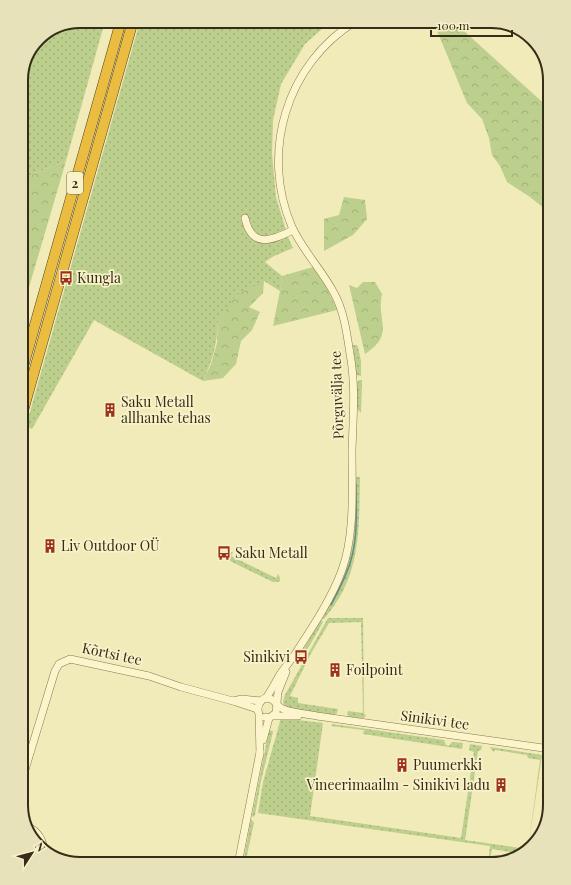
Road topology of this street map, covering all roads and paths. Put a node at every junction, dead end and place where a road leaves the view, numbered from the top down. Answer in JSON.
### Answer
{"nodes":[{"id":1,"x":119,"y":28,"type":"edge"},
{"id":2,"x":131,"y":28,"type":"edge"},
{"id":3,"x":346,"y":28,"type":"edge"},
{"id":4,"x":245,"y":218,"type":"dead end"},
{"id":5,"x":293,"y":230,"type":"junction"},
{"id":6,"x":28,"y":349,"type":"edge"},
{"id":7,"x":28,"y":393,"type":"edge"},
{"id":8,"x":295,"y":654,"type":"junction"},
{"id":9,"x":233,"y":700,"type":"junction"},
{"id":10,"x":263,"y":700,"type":"junction"},
{"id":11,"x":277,"y":705,"type":"junction"},
{"id":12,"x":258,"y":712,"type":"junction"},
{"id":13,"x":317,"y":716,"type":"junction"},
{"id":14,"x":272,"y":717,"type":"junction"},
{"id":15,"x":543,"y":748,"type":"edge"},
{"id":16,"x":260,"y":756,"type":"junction"},
{"id":17,"x":28,"y":760,"type":"edge"},
{"id":18,"x":239,"y":857,"type":"edge"}],
"edges":[{"from":1,"to":6,"type":"highway","number":"2"},
{"from":2,"to":7,"type":"highway","number":"2"},
{"from":3,"to":5,"type":"street","name":"Põrguvälja tee"},
{"from":4,"to":5,"type":"street"},
{"from":5,"to":8,"type":"street","name":"Põrguvälja tee"},
{"from":8,"to":10,"type":"street","name":"Põrguvälja tee"},
{"from":8,"to":11,"type":"street","name":"Põrguvälja tee"},
{"from":9,"to":10,"type":"street","name":"Kõrtsi tee"},
{"from":9,"to":12,"type":"street","name":"Kõrtsi tee"},
{"from":9,"to":17,"type":"street","name":"Kõrtsi tee"},
{"from":10,"to":11,"type":"street"},
{"from":10,"to":12,"type":"street"},
{"from":11,"to":13,"type":"street","name":"Sinikivi tee"},
{"from":11,"to":14,"type":"street"},
{"from":12,"to":14,"type":"street"},
{"from":12,"to":16,"type":"street"},
{"from":13,"to":14,"type":"street","name":"Sinikivi tee"},
{"from":13,"to":15,"type":"street","name":"Sinikivi tee"},
{"from":14,"to":16,"type":"street"},
{"from":16,"to":18,"type":"street"}]}
